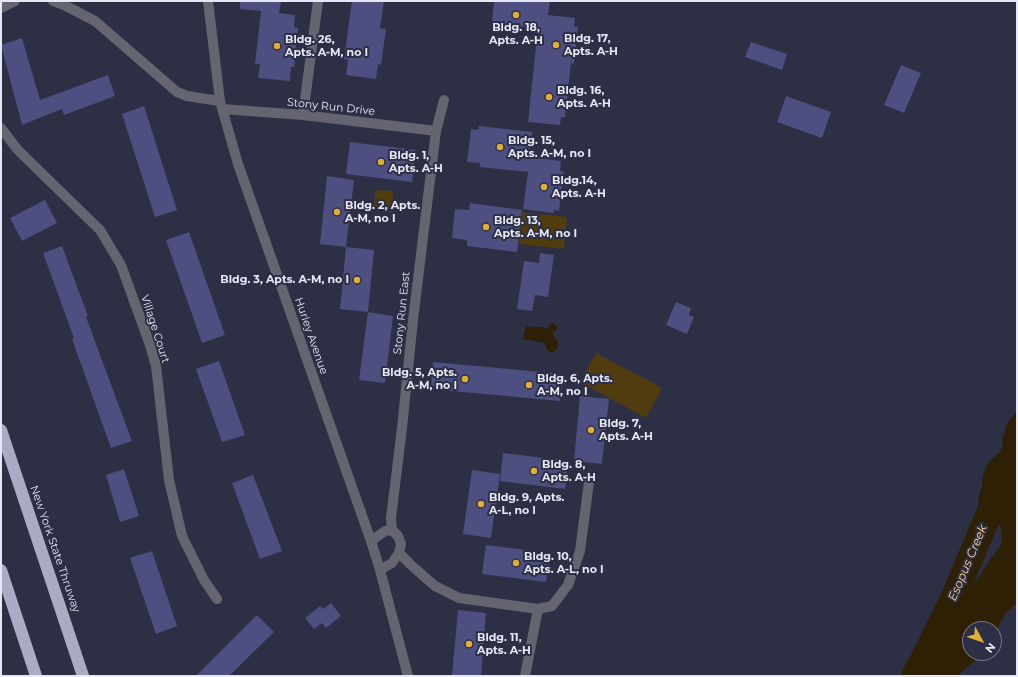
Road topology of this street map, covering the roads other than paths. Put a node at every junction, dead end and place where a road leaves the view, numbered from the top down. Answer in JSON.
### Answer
{"nodes":[{"id":1,"x":15,"y":1,"type":"edge"},
{"id":2,"x":53,"y":1,"type":"edge"},
{"id":3,"x":208,"y":1,"type":"edge"},
{"id":4,"x":318,"y":1,"type":"edge"},
{"id":5,"x":1,"y":8,"type":"edge"},
{"id":6,"x":444,"y":100,"type":"dead end"},
{"id":7,"x":221,"y":105,"type":"junction"},
{"id":8,"x":303,"y":115,"type":"junction"},
{"id":9,"x":1,"y":128,"type":"edge"},
{"id":10,"x":436,"y":131,"type":"junction"},
{"id":11,"x":1,"y":430,"type":"edge"},
{"id":12,"x":590,"y":482,"type":"dead end"},
{"id":13,"x":392,"y":530,"type":"junction"},
{"id":14,"x":371,"y":541,"type":"junction"},
{"id":15,"x":399,"y":553,"type":"junction"},
{"id":16,"x":1,"y":570,"type":"edge"},
{"id":17,"x":380,"y":570,"type":"junction"},
{"id":18,"x":217,"y":599,"type":"dead end"},
{"id":19,"x":538,"y":609,"type":"junction"},
{"id":20,"x":36,"y":676,"type":"edge"},
{"id":21,"x":83,"y":676,"type":"edge"},
{"id":22,"x":408,"y":676,"type":"edge"},
{"id":23,"x":525,"y":676,"type":"edge"}],
"edges":[{"from":1,"to":5,"type":"street"},
{"from":2,"to":7,"type":"street"},
{"from":3,"to":7,"type":"street","name":"Hurley Avenue"},
{"from":4,"to":8,"type":"street"},
{"from":6,"to":10,"type":"street","name":"Stony Run East"},
{"from":7,"to":8,"type":"street","name":"Stony Run Drive"},
{"from":7,"to":14,"type":"street","name":"Hurley Avenue"},
{"from":8,"to":10,"type":"street","name":"Stony Run Drive"},
{"from":9,"to":18,"type":"street","name":"Village Court"},
{"from":10,"to":13,"type":"street","name":"Stony Run East"},
{"from":11,"to":21,"type":"highway","name":"New York State Thruway"},
{"from":12,"to":19,"type":"street"},
{"from":13,"to":14,"type":"street"},
{"from":13,"to":15,"type":"street","name":"Stony Run East"},
{"from":14,"to":17,"type":"street","name":"Hurley Avenue"},
{"from":15,"to":17,"type":"street"},
{"from":15,"to":19,"type":"street"},
{"from":16,"to":20,"type":"highway"},
{"from":17,"to":22,"type":"street","name":"Hurley Avenue"},
{"from":19,"to":23,"type":"street"}]}
